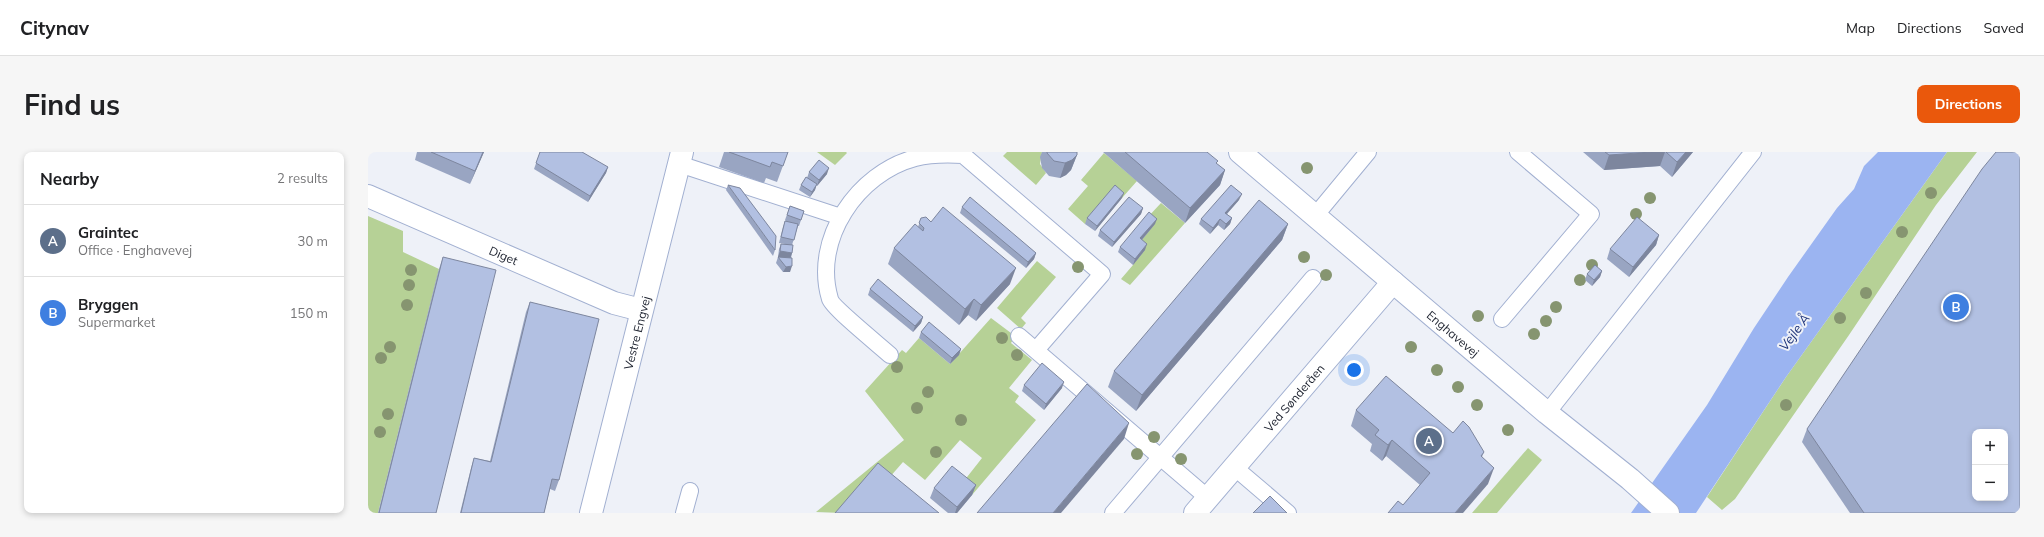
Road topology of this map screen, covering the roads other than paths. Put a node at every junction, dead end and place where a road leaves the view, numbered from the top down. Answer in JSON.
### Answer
{"nodes":[{"id":1,"x":1368,"y":152,"type":"edge"},
{"id":2,"x":1518,"y":152,"type":"edge"},
{"id":3,"x":1753,"y":152,"type":"edge"},
{"id":4,"x":1248,"y":154,"type":"edge"},
{"id":5,"x":973,"y":156,"type":"edge"},
{"id":6,"x":680,"y":158,"type":"edge"},
{"id":7,"x":368,"y":196,"type":"edge"},
{"id":8,"x":1315,"y":216,"type":"junction"},
{"id":9,"x":841,"y":217,"type":"junction"},
{"id":10,"x":1313,"y":278,"type":"dead end"},
{"id":11,"x":1393,"y":282,"type":"junction"},
{"id":12,"x":641,"y":310,"type":"junction"},
{"id":13,"x":1502,"y":319,"type":"dead end"},
{"id":14,"x":1019,"y":336,"type":"dead end"},
{"id":15,"x":1036,"y":350,"type":"junction"},
{"id":16,"x":890,"y":354,"type":"dead end"},
{"id":17,"x":1546,"y":413,"type":"junction"},
{"id":18,"x":1160,"y":457,"type":"junction"},
{"id":19,"x":1234,"y":467,"type":"junction"},
{"id":20,"x":690,"y":491,"type":"dead end"},
{"id":21,"x":1201,"y":505,"type":"edge"},
{"id":22,"x":591,"y":513,"type":"edge"},
{"id":23,"x":684,"y":513,"type":"edge"},
{"id":24,"x":1113,"y":513,"type":"edge"},
{"id":25,"x":1288,"y":513,"type":"edge"},
{"id":26,"x":1668,"y":513,"type":"edge"}],
"edges":[{"from":1,"to":8,"type":"lane"},
{"from":2,"to":13,"type":"lane"},
{"from":3,"to":17,"type":"lane"},
{"from":4,"to":8,"type":"street","name":"Enghavevej"},
{"from":5,"to":9,"type":"lane"},
{"from":5,"to":15,"type":"lane"},
{"from":6,"to":9,"type":"lane"},
{"from":6,"to":12,"type":"street","name":"Vestre Engvej"},
{"from":7,"to":12,"type":"street","name":"Diget"},
{"from":8,"to":11,"type":"street","name":"Enghavevej"},
{"from":9,"to":16,"type":"lane"},
{"from":10,"to":18,"type":"lane"},
{"from":11,"to":17,"type":"street","name":"Enghavevej"},
{"from":11,"to":19,"type":"street","name":"Ved Sønderåen"},
{"from":12,"to":22,"type":"street","name":"Vestre Engvej"},
{"from":14,"to":15,"type":"lane"},
{"from":15,"to":18,"type":"lane"},
{"from":17,"to":26,"type":"street","name":"Enghavevej"},
{"from":18,"to":21,"type":"lane"},
{"from":18,"to":24,"type":"lane"},
{"from":19,"to":21,"type":"street","name":"Ved Sønderåen"},
{"from":19,"to":25,"type":"lane"},
{"from":20,"to":23,"type":"lane"}]}
